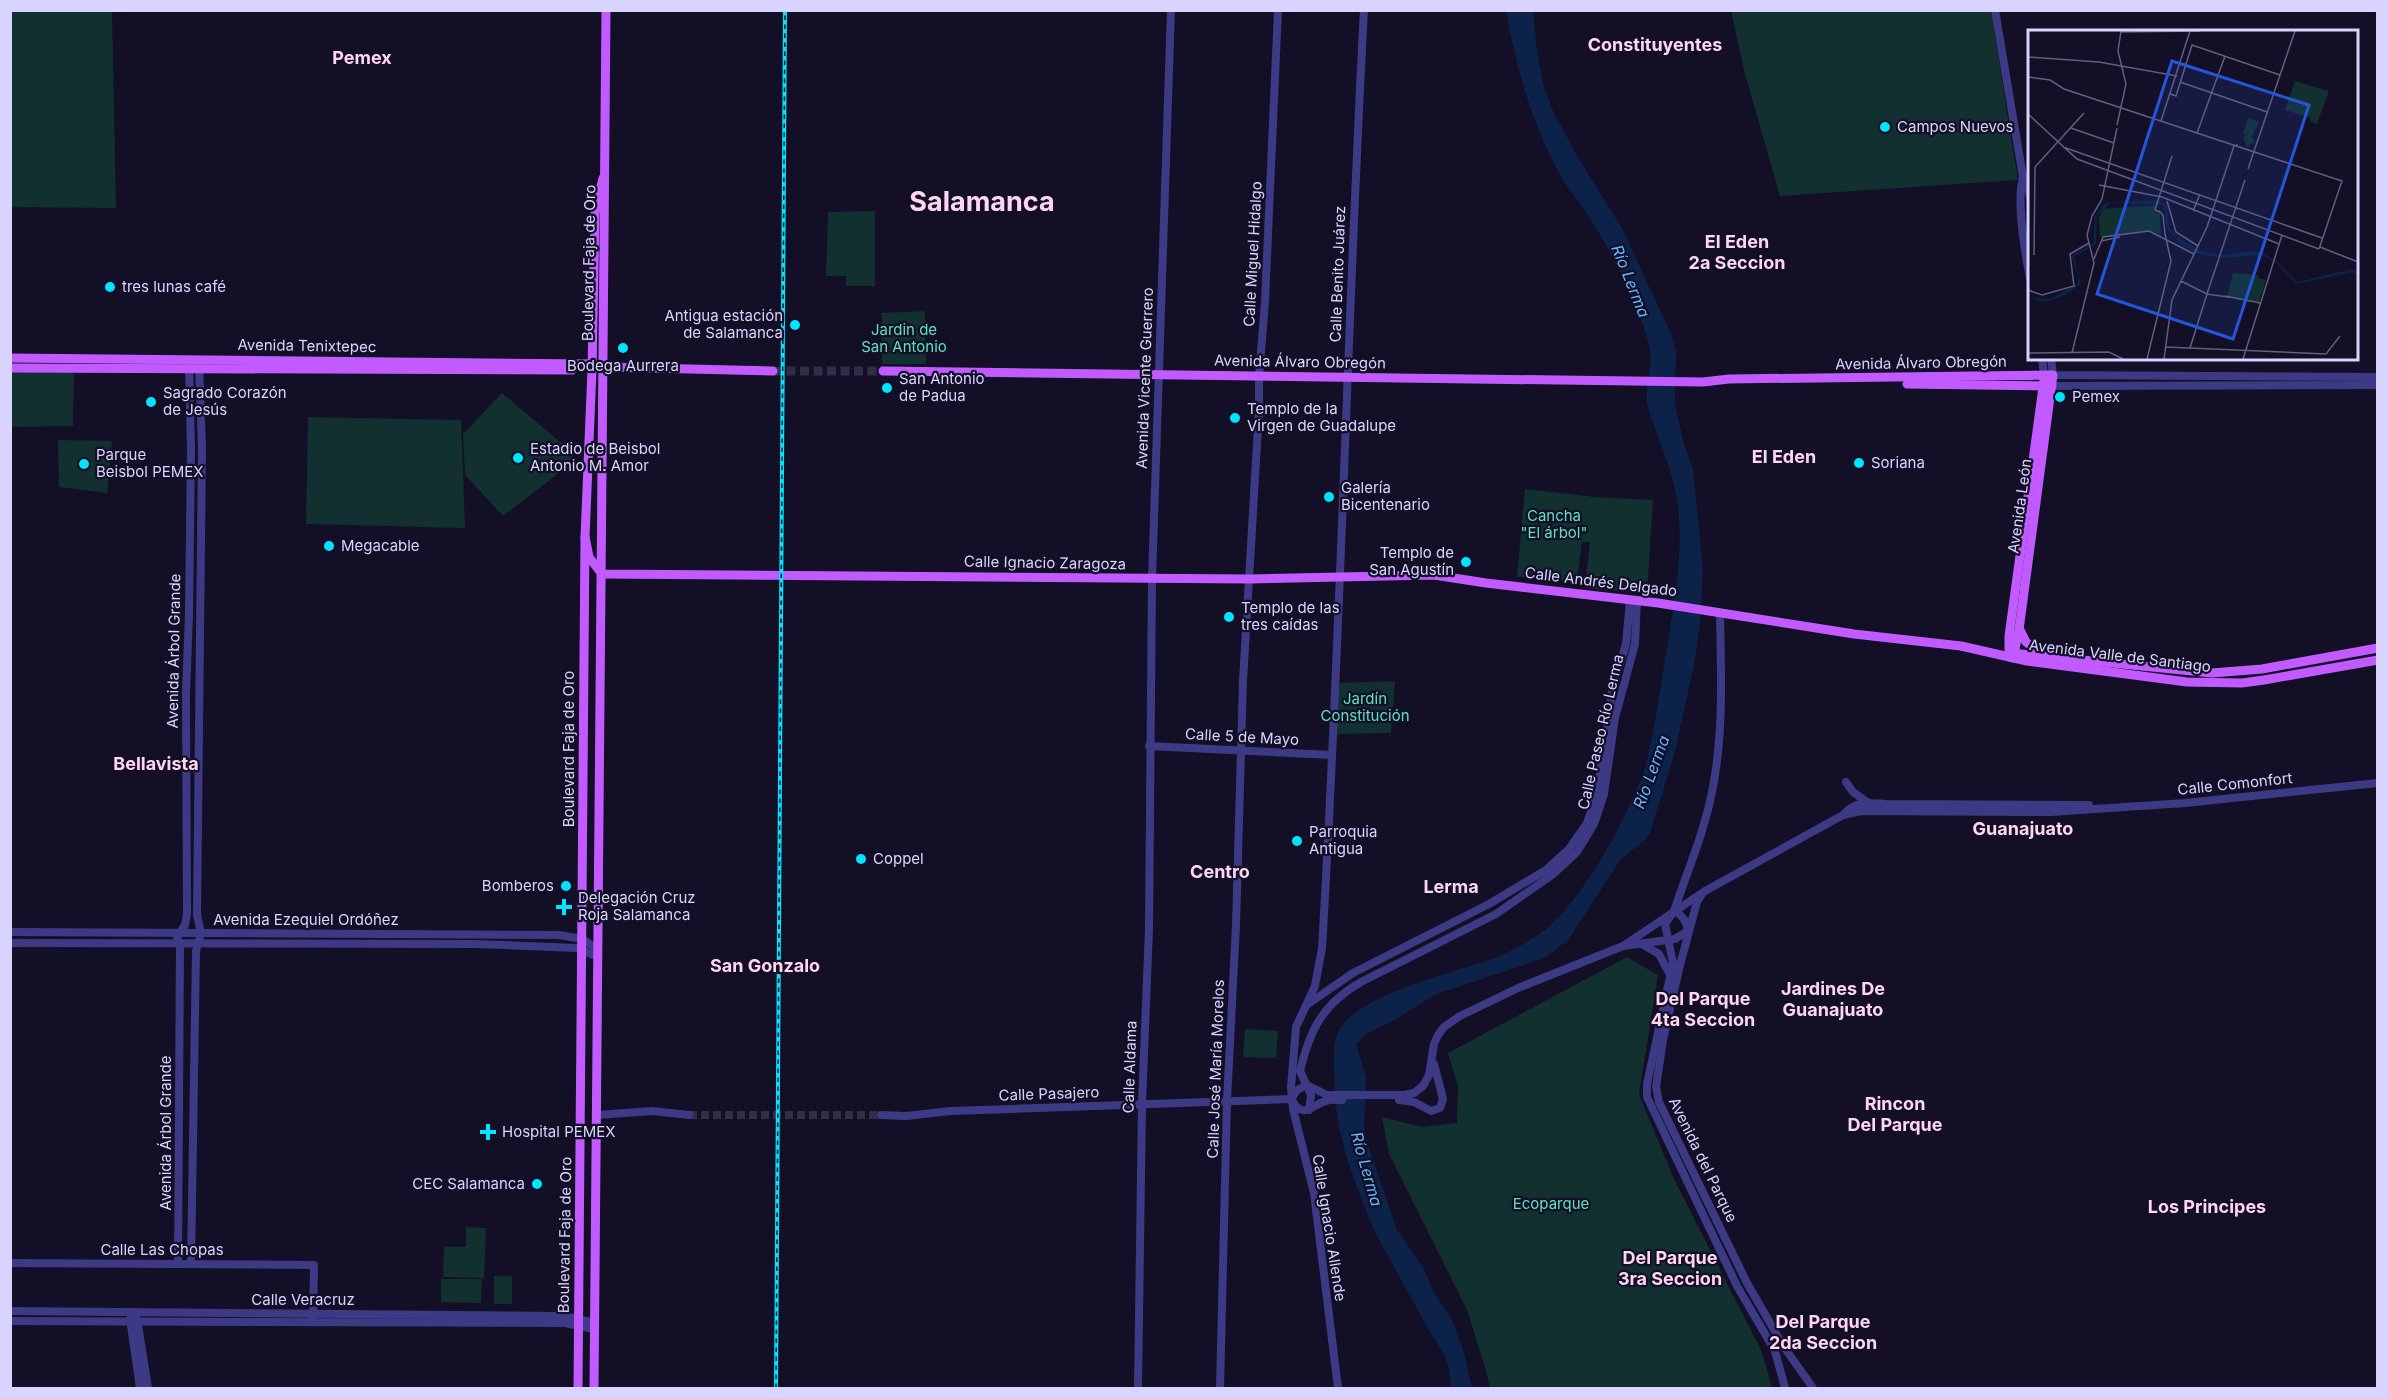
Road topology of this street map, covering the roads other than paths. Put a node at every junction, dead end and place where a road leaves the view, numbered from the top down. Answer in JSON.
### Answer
{"nodes":[{"id":1,"x":606,"y":10,"type":"edge"},
{"id":2,"x":1171,"y":10,"type":"edge"},
{"id":3,"x":1278,"y":10,"type":"edge"},
{"id":4,"x":1364,"y":10,"type":"edge"},
{"id":5,"x":1995,"y":10,"type":"edge"},
{"id":6,"x":605,"y":174,"type":"junction"},
{"id":7,"x":2023,"y":181,"type":"junction"},
{"id":8,"x":2028,"y":192,"type":"edge"},
{"id":9,"x":2028,"y":251,"type":"edge"},
{"id":10,"x":10,"y":358,"type":"edge"},
{"id":11,"x":194,"y":359,"type":"junction"},
{"id":12,"x":2043,"y":360,"type":"edge"},
{"id":13,"x":2051,"y":360,"type":"edge"},
{"id":14,"x":293,"y":365,"type":"junction"},
{"id":15,"x":592,"y":367,"type":"junction"},
{"id":16,"x":10,"y":368,"type":"edge"},
{"id":17,"x":604,"y":369,"type":"junction"},
{"id":18,"x":189,"y":370,"type":"junction"},
{"id":19,"x":199,"y":370,"type":"junction"},
{"id":20,"x":773,"y":371,"type":"tunnel mouth"},
{"id":21,"x":878,"y":371,"type":"tunnel mouth"},
{"id":22,"x":1160,"y":376,"type":"junction"},
{"id":23,"x":1259,"y":377,"type":"junction"},
{"id":24,"x":2378,"y":377,"type":"edge"},
{"id":25,"x":1348,"y":378,"type":"junction"},
{"id":26,"x":2048,"y":380,"type":"junction"},
{"id":27,"x":2378,"y":385,"type":"edge"},
{"id":28,"x":585,"y":537,"type":"junction"},
{"id":29,"x":602,"y":573,"type":"junction"},
{"id":30,"x":1152,"y":579,"type":"junction"},
{"id":31,"x":1250,"y":579,"type":"junction"},
{"id":32,"x":1338,"y":579,"type":"junction"},
{"id":33,"x":1486,"y":583,"type":"joint"},
{"id":34,"x":1633,"y":600,"type":"junction"},
{"id":35,"x":1716,"y":612,"type":"junction"},
{"id":36,"x":2019,"y":630,"type":"junction"},
{"id":37,"x":2378,"y":648,"type":"edge"},
{"id":38,"x":2010,"y":655,"type":"junction"},
{"id":39,"x":2051,"y":656,"type":"junction"},
{"id":40,"x":2378,"y":660,"type":"edge"},
{"id":41,"x":1149,"y":746,"type":"junction"},
{"id":42,"x":1240,"y":751,"type":"junction"},
{"id":43,"x":1332,"y":755,"type":"junction"},
{"id":44,"x":1846,"y":783,"type":"dead end"},
{"id":45,"x":2378,"y":783,"type":"edge"},
{"id":46,"x":1867,"y":802,"type":"junction"},
{"id":47,"x":2096,"y":807,"type":"junction"},
{"id":48,"x":1848,"y":812,"type":"junction"},
{"id":49,"x":1705,"y":891,"type":"junction"},
{"id":50,"x":599,"y":894,"type":"junction"},
{"id":51,"x":583,"y":895,"type":"junction"},
{"id":52,"x":1674,"y":911,"type":"junction"},
{"id":53,"x":1688,"y":931,"type":"junction"},
{"id":54,"x":10,"y":932,"type":"edge"},
{"id":55,"x":179,"y":933,"type":"junction"},
{"id":56,"x":201,"y":933,"type":"junction"},
{"id":57,"x":583,"y":939,"type":"junction"},
{"id":58,"x":1668,"y":940,"type":"junction"},
{"id":59,"x":10,"y":943,"type":"edge"},
{"id":60,"x":1637,"y":943,"type":"junction"},
{"id":61,"x":180,"y":944,"type":"junction"},
{"id":62,"x":198,"y":944,"type":"junction"},
{"id":63,"x":1623,"y":946,"type":"junction"},
{"id":64,"x":583,"y":951,"type":"junction"},
{"id":65,"x":598,"y":953,"type":"junction"},
{"id":66,"x":1670,"y":976,"type":"junction"},
{"id":67,"x":1303,"y":1009,"type":"junction"},
{"id":68,"x":582,"y":1031,"type":"junction"},
{"id":69,"x":597,"y":1039,"type":"junction"},
{"id":70,"x":1432,"y":1056,"type":"junction"},
{"id":71,"x":1293,"y":1058,"type":"junction"},
{"id":72,"x":1300,"y":1076,"type":"junction"},
{"id":73,"x":1437,"y":1080,"type":"junction"},
{"id":74,"x":1425,"y":1083,"type":"junction"},
{"id":75,"x":1307,"y":1085,"type":"junction"},
{"id":76,"x":1327,"y":1098,"type":"junction"},
{"id":77,"x":1408,"y":1098,"type":"junction"},
{"id":78,"x":1291,"y":1099,"type":"junction"},
{"id":79,"x":1227,"y":1101,"type":"junction"},
{"id":80,"x":582,"y":1102,"type":"junction"},
{"id":81,"x":1142,"y":1104,"type":"junction"},
{"id":82,"x":1424,"y":1107,"type":"junction"},
{"id":83,"x":180,"y":1109,"type":"junction"},
{"id":84,"x":194,"y":1109,"type":"junction"},
{"id":85,"x":1309,"y":1110,"type":"junction"},
{"id":86,"x":597,"y":1115,"type":"junction"},
{"id":87,"x":689,"y":1115,"type":"tunnel mouth"},
{"id":88,"x":881,"y":1115,"type":"tunnel mouth"},
{"id":89,"x":180,"y":1135,"type":"junction"},
{"id":90,"x":193,"y":1136,"type":"junction"},
{"id":91,"x":596,"y":1144,"type":"junction"},
{"id":92,"x":580,"y":1161,"type":"junction"},
{"id":93,"x":10,"y":1263,"type":"edge"},
{"id":94,"x":178,"y":1264,"type":"junction"},
{"id":95,"x":191,"y":1264,"type":"junction"},
{"id":96,"x":10,"y":1311,"type":"edge"},
{"id":97,"x":132,"y":1312,"type":"junction"},
{"id":98,"x":191,"y":1313,"type":"junction"},
{"id":99,"x":314,"y":1314,"type":"junction"},
{"id":100,"x":10,"y":1321,"type":"edge"},
{"id":101,"x":579,"y":1321,"type":"junction"},
{"id":102,"x":134,"y":1322,"type":"junction"},
{"id":103,"x":191,"y":1323,"type":"junction"},
{"id":104,"x":314,"y":1323,"type":"junction"},
{"id":105,"x":594,"y":1326,"type":"junction"},
{"id":106,"x":140,"y":1389,"type":"edge"},
{"id":107,"x":148,"y":1389,"type":"edge"},
{"id":108,"x":578,"y":1389,"type":"edge"},
{"id":109,"x":594,"y":1389,"type":"edge"},
{"id":110,"x":1138,"y":1389,"type":"edge"},
{"id":111,"x":1220,"y":1389,"type":"edge"},
{"id":112,"x":1338,"y":1389,"type":"edge"},
{"id":113,"x":1785,"y":1389,"type":"edge"},
{"id":114,"x":1813,"y":1389,"type":"edge"}],
"edges":[{"from":1,"to":6,"type":"main road"},
{"from":2,"to":22,"type":"street","name":"Avenida Vicente Guerrero"},
{"from":3,"to":23,"type":"street","name":"Calle Miguel Hidalgo"},
{"from":4,"to":25,"type":"street","name":"Calle Benito Juárez"},
{"from":5,"to":7,"type":"street"},
{"from":6,"to":15,"type":"main road","name":"Boulevard Faja de Oro"},
{"from":6,"to":17,"type":"main road","name":"Boulevard Faja de Oro"},
{"from":7,"to":8,"type":"street"},
{"from":7,"to":9,"type":"street"},
{"from":10,"to":11,"type":"main road","name":"Avenida Tenixtepec"},
{"from":11,"to":14,"type":"main road","name":"Avenida Tenixtepec"},
{"from":11,"to":18,"type":"street","name":"Avenida Árbol Grande"},
{"from":11,"to":19,"type":"street","name":"Avenida Árbol Grande"},
{"from":12,"to":26,"type":"street","name":"Avenida León"},
{"from":13,"to":26,"type":"street","name":"Avenida León"},
{"from":14,"to":15,"type":"main road","name":"Avenida Tenixtepec"},
{"from":14,"to":19,"type":"main road","name":"Avenida Tenixtepec"},
{"from":15,"to":17,"type":"main road","name":"Avenida Tenixtepec"},
{"from":15,"to":28,"type":"main road","name":"Boulevard Faja de Oro"},
{"from":16,"to":18,"type":"main road","name":"Avenida Tenixtepec"},
{"from":17,"to":20,"type":"main road"},
{"from":17,"to":29,"type":"main road","name":"Boulevard Faja de Oro"},
{"from":18,"to":19,"type":"main road","name":"Avenida Tenixtepec"},
{"from":18,"to":55,"type":"street","name":"Avenida Árbol Grande"},
{"from":19,"to":56,"type":"street","name":"Avenida Árbol Grande"},
{"from":21,"to":22,"type":"main road","name":"Avenida Álvaro Obregón"},
{"from":22,"to":23,"type":"main road","name":"Avenida Álvaro Obregón"},
{"from":22,"to":30,"type":"street","name":"Avenida Vicente Guerrero"},
{"from":23,"to":25,"type":"main road","name":"Avenida Álvaro Obregón"},
{"from":23,"to":31,"type":"street","name":"Calle Miguel Hidalgo"},
{"from":24,"to":26,"type":"street","name":"Avenida Álvaro Obregón"},
{"from":25,"to":26,"type":"main road","name":"Avenida Álvaro Obregón"},
{"from":25,"to":32,"type":"street","name":"Calle Benito Juárez"},
{"from":26,"to":27,"type":"street","name":"Avenida Álvaro Obregón"},
{"from":26,"to":36,"type":"main road","name":"Avenida León"},
{"from":26,"to":38,"type":"main road","name":"Avenida León"},
{"from":28,"to":29,"type":"main road"},
{"from":28,"to":51,"type":"main road","name":"Boulevard Faja de Oro"},
{"from":29,"to":30,"type":"main road","name":"Calle Ignacio Zaragoza"},
{"from":29,"to":50,"type":"main road","name":"Boulevard Faja de Oro"},
{"from":30,"to":31,"type":"main road","name":"Calle Ignacio Zaragoza"},
{"from":30,"to":41,"type":"street","name":"Avenida Vicente Guerrero"},
{"from":31,"to":32,"type":"main road","name":"Calle Ignacio Zaragoza"},
{"from":31,"to":42,"type":"street","name":"Calle Miguel Hidalgo"},
{"from":32,"to":33,"type":"main road","name":"Calle Ignacio Zaragoza"},
{"from":32,"to":43,"type":"street","name":"Calle Benito Juárez"},
{"from":33,"to":34,"type":"main road","name":"Calle Andrés Delgado"},
{"from":34,"to":35,"type":"main road","name":"Calle Andrés Delgado"},
{"from":34,"to":67,"type":"street","name":"Calle Paseo Río Lerma"},
{"from":34,"to":72,"type":"street","name":"Calle Paseo Río Lerma"},
{"from":35,"to":38,"type":"main road","name":"Avenida Valle de Santiago"},
{"from":35,"to":52,"type":"street","name":"Avenida del Parque"},
{"from":36,"to":38,"type":"main road","name":"Avenida León"},
{"from":36,"to":39,"type":"main road"},
{"from":37,"to":39,"type":"main road","name":"Avenida Valle de Santiago"},
{"from":38,"to":39,"type":"main road","name":"Avenida Valle de Santiago"},
{"from":38,"to":40,"type":"main road","name":"Avenida Valle de Santiago"},
{"from":41,"to":42,"type":"street","name":"Calle 5 de Mayo"},
{"from":41,"to":81,"type":"street","name":"Calle Aldama"},
{"from":42,"to":43,"type":"street","name":"Calle 5 de Mayo"},
{"from":42,"to":79,"type":"street","name":"Calle José María Morelos"},
{"from":43,"to":67,"type":"street","name":"Calle Ignacio Allende"},
{"from":44,"to":46,"type":"street"},
{"from":45,"to":47,"type":"street","name":"Calle Comonfort"},
{"from":46,"to":47,"type":"street","name":"Calle Comonfort"},
{"from":46,"to":48,"type":"street","name":"Calle Comonfort"},
{"from":47,"to":48,"type":"street","name":"Calle Comonfort"},
{"from":48,"to":49,"type":"street"},
{"from":49,"to":52,"type":"street"},
{"from":49,"to":53,"type":"street","name":"Avenida del Parque"},
{"from":50,"to":51,"type":"main road"},
{"from":50,"to":65,"type":"main road","name":"Boulevard Faja de Oro"},
{"from":51,"to":57,"type":"main road","name":"Boulevard Faja de Oro"},
{"from":52,"to":53,"type":"street"},
{"from":52,"to":58,"type":"street","name":"Avenida del Parque"},
{"from":52,"to":63,"type":"street"},
{"from":53,"to":58,"type":"street"},
{"from":53,"to":114,"type":"street","name":"Avenida del Parque"},
{"from":54,"to":55,"type":"street","name":"Avenida Ezequiel Ordóñez"},
{"from":55,"to":56,"type":"street","name":"Avenida Ezequiel Ordóñez"},
{"from":55,"to":61,"type":"street","name":"Avenida Árbol Grande"},
{"from":56,"to":57,"type":"street","name":"Avenida Ezequiel Ordóñez"},
{"from":56,"to":62,"type":"street","name":"Avenida Árbol Grande"},
{"from":57,"to":64,"type":"main road","name":"Boulevard Faja de Oro"},
{"from":57,"to":65,"type":"street","name":"Avenida Ezequiel Ordóñez"},
{"from":58,"to":60,"type":"street"},
{"from":58,"to":66,"type":"street","name":"Avenida del Parque"},
{"from":59,"to":61,"type":"street","name":"Avenida Ezequiel Ordóñez"},
{"from":60,"to":63,"type":"street"},
{"from":60,"to":66,"type":"street"},
{"from":61,"to":62,"type":"street","name":"Avenida Ezequiel Ordóñez"},
{"from":61,"to":83,"type":"street","name":"Avenida Árbol Grande"},
{"from":62,"to":64,"type":"street","name":"Avenida Ezequiel Ordóñez"},
{"from":62,"to":84,"type":"street","name":"Avenida Árbol Grande"},
{"from":63,"to":70,"type":"street"},
{"from":64,"to":65,"type":"street","name":"Avenida Ezequiel Ordóñez"},
{"from":64,"to":68,"type":"main road","name":"Boulevard Faja de Oro"},
{"from":65,"to":69,"type":"main road","name":"Boulevard Faja de Oro"},
{"from":66,"to":113,"type":"street","name":"Avenida del Parque"},
{"from":67,"to":71,"type":"street","name":"Calle Ignacio Allende"},
{"from":68,"to":69,"type":"main road"},
{"from":68,"to":80,"type":"main road","name":"Boulevard Faja de Oro"},
{"from":69,"to":86,"type":"main road","name":"Boulevard Faja de Oro"},
{"from":70,"to":73,"type":"street"},
{"from":70,"to":74,"type":"street"},
{"from":71,"to":72,"type":"street"},
{"from":71,"to":78,"type":"street","name":"Calle Ignacio Allende"},
{"from":72,"to":75,"type":"street"},
{"from":73,"to":74,"type":"street"},
{"from":73,"to":82,"type":"street"},
{"from":74,"to":77,"type":"street"},
{"from":74,"to":82,"type":"street"},
{"from":75,"to":76,"type":"street"},
{"from":75,"to":78,"type":"street"},
{"from":75,"to":85,"type":"street"},
{"from":76,"to":77,"type":"street"},
{"from":76,"to":85,"type":"street"},
{"from":77,"to":82,"type":"street"},
{"from":78,"to":79,"type":"street","name":"Calle Pasajero"},
{"from":78,"to":85,"type":"street"},
{"from":78,"to":112,"type":"street","name":"Calle Ignacio Allende"},
{"from":79,"to":81,"type":"street","name":"Calle Pasajero"},
{"from":79,"to":111,"type":"street","name":"Calle José María Morelos"},
{"from":80,"to":86,"type":"main road"},
{"from":80,"to":92,"type":"main road","name":"Boulevard Faja de Oro"},
{"from":81,"to":88,"type":"street","name":"Calle Pasajero"},
{"from":81,"to":110,"type":"street","name":"Calle Aldama"},
{"from":83,"to":84,"type":"street"},
{"from":83,"to":89,"type":"street","name":"Avenida Árbol Grande"},
{"from":84,"to":90,"type":"street","name":"Avenida Árbol Grande"},
{"from":86,"to":87,"type":"street"},
{"from":86,"to":91,"type":"main road","name":"Boulevard Faja de Oro"},
{"from":89,"to":90,"type":"street"},
{"from":89,"to":94,"type":"street","name":"Avenida Árbol Grande"},
{"from":90,"to":95,"type":"street","name":"Avenida Árbol Grande"},
{"from":91,"to":92,"type":"main road"},
{"from":91,"to":105,"type":"main road","name":"Boulevard Faja de Oro"},
{"from":92,"to":101,"type":"main road","name":"Boulevard Faja de Oro"},
{"from":93,"to":94,"type":"street","name":"Calle Las Chopas"},
{"from":94,"to":95,"type":"street","name":"Calle Las Chopas"},
{"from":95,"to":99,"type":"street","name":"Calle Las Chopas"},
{"from":96,"to":97,"type":"street","name":"Calle Veracruz"},
{"from":97,"to":98,"type":"street","name":"Calle Veracruz"},
{"from":97,"to":102,"type":"street"},
{"from":98,"to":99,"type":"street","name":"Calle Veracruz"},
{"from":98,"to":103,"type":"street"},
{"from":99,"to":101,"type":"street","name":"Calle Veracruz"},
{"from":99,"to":104,"type":"street"},
{"from":100,"to":102,"type":"street","name":"Calle Veracruz"},
{"from":101,"to":104,"type":"street","name":"Calle Veracruz"},
{"from":101,"to":105,"type":"street","name":"Calle Veracruz"},
{"from":101,"to":108,"type":"main road","name":"Boulevard Faja de Oro"},
{"from":102,"to":103,"type":"street","name":"Calle Veracruz"},
{"from":102,"to":106,"type":"street"},
{"from":102,"to":107,"type":"street"},
{"from":103,"to":104,"type":"street","name":"Calle Veracruz"},
{"from":105,"to":109,"type":"main road","name":"Boulevard Faja de Oro"}]}
